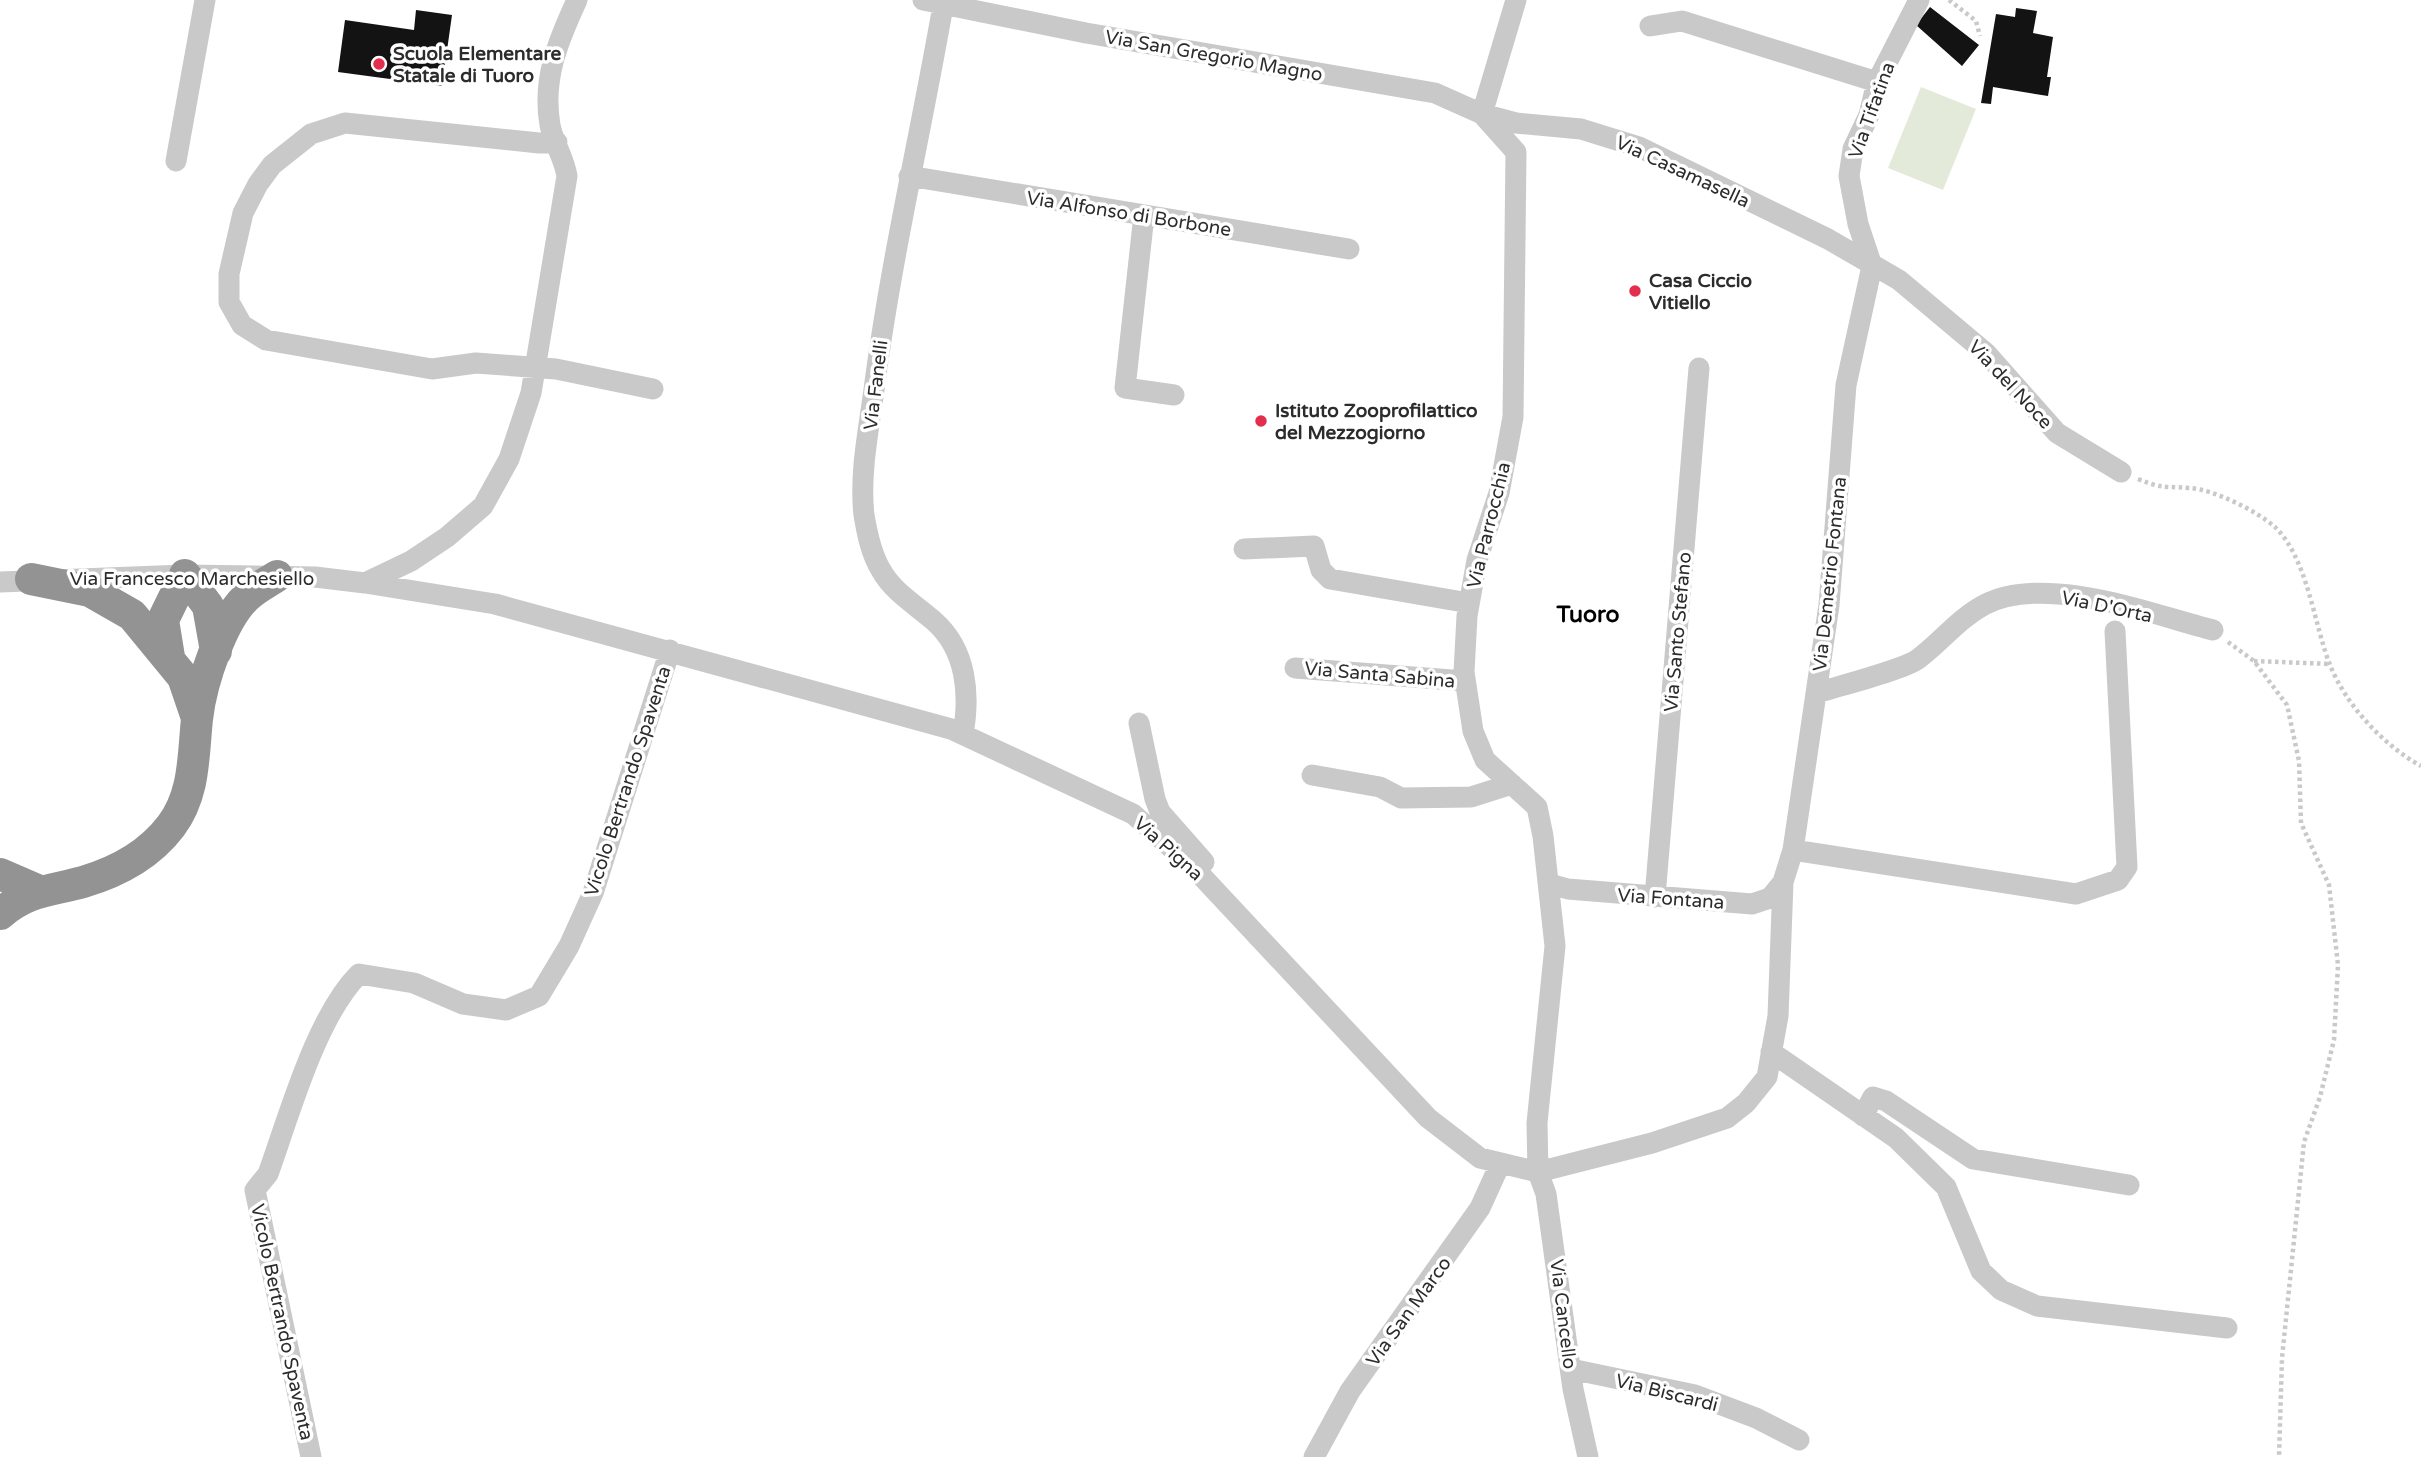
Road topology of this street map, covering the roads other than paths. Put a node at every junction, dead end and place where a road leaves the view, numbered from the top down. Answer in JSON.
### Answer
{"nodes":[{"id":1,"x":205,"y":0,"type":"edge"},
{"id":2,"x":577,"y":0,"type":"edge"},
{"id":3,"x":1516,"y":0,"type":"edge"},
{"id":4,"x":1919,"y":0,"type":"edge"},
{"id":5,"x":936,"y":2,"type":"edge"},
{"id":6,"x":1650,"y":26,"type":"dead end"},
{"id":7,"x":1877,"y":82,"type":"junction"},
{"id":8,"x":1482,"y":114,"type":"junction"},
{"id":9,"x":557,"y":142,"type":"junction"},
{"id":10,"x":176,"y":161,"type":"dead end"},
{"id":11,"x":909,"y":176,"type":"junction"},
{"id":12,"x":1144,"y":215,"type":"junction"},
{"id":13,"x":1349,"y":249,"type":"dead end"},
{"id":14,"x":1871,"y":266,"type":"junction"},
{"id":15,"x":534,"y":368,"type":"junction"},
{"id":16,"x":1699,"y":368,"type":"dead end"},
{"id":17,"x":653,"y":389,"type":"dead end"},
{"id":18,"x":1174,"y":395,"type":"dead end"},
{"id":19,"x":2120,"y":472,"type":"road end"},
{"id":20,"x":1244,"y":549,"type":"dead end"},
{"id":21,"x":186,"y":575,"type":"junction"},
{"id":22,"x":276,"y":576,"type":"junction"},
{"id":23,"x":31,"y":579,"type":"junction"},
{"id":24,"x":0,"y":582,"type":"edge"},
{"id":25,"x":365,"y":583,"type":"junction"},
{"id":26,"x":1469,"y":603,"type":"junction"},
{"id":27,"x":2213,"y":630,"type":"road end"},
{"id":28,"x":2115,"y":631,"type":"dead end"},
{"id":29,"x":670,"y":650,"type":"junction"},
{"id":30,"x":216,"y":651,"type":"junction"},
{"id":31,"x":169,"y":657,"type":"junction"},
{"id":32,"x":1295,"y":668,"type":"dead end"},
{"id":33,"x":1465,"y":681,"type":"junction"},
{"id":34,"x":1817,"y":693,"type":"junction"},
{"id":35,"x":197,"y":718,"type":"junction"},
{"id":36,"x":1139,"y":723,"type":"dead end"},
{"id":37,"x":963,"y":734,"type":"junction"},
{"id":38,"x":1312,"y":775,"type":"dead end"},
{"id":39,"x":1511,"y":784,"type":"junction"},
{"id":40,"x":1793,"y":850,"type":"junction"},
{"id":41,"x":0,"y":874,"type":"edge"},
{"id":42,"x":1783,"y":881,"type":"junction"},
{"id":43,"x":1550,"y":884,"type":"junction"},
{"id":44,"x":37,"y":890,"type":"junction"},
{"id":45,"x":1655,"y":897,"type":"junction"},
{"id":46,"x":0,"y":914,"type":"edge"},
{"id":47,"x":1284,"y":966,"type":"junction"},
{"id":48,"x":1771,"y":1052,"type":"junction"},
{"id":49,"x":1863,"y":1116,"type":"junction"},
{"id":50,"x":1500,"y":1164,"type":"junction"},
{"id":51,"x":1538,"y":1172,"type":"junction"},
{"id":52,"x":2129,"y":1185,"type":"dead end"},
{"id":53,"x":2227,"y":1328,"type":"dead end"},
{"id":54,"x":1571,"y":1369,"type":"junction"},
{"id":55,"x":1799,"y":1440,"type":"dead end"},
{"id":56,"x":311,"y":1457,"type":"edge"},
{"id":57,"x":1314,"y":1457,"type":"edge"},
{"id":58,"x":1588,"y":1457,"type":"edge"}],
"edges":[{"from":1,"to":10,"type":"street"},
{"from":2,"to":9,"type":"street"},
{"from":3,"to":8,"type":"street"},
{"from":4,"to":7,"type":"street","name":"Via Tifatina"},
{"from":5,"to":8,"type":"street","name":"Via San Gregorio Magno"},
{"from":5,"to":11,"type":"street","name":"Via Fanelli"},
{"from":6,"to":7,"type":"street"},
{"from":7,"to":14,"type":"street","name":"Via Tifatina"},
{"from":8,"to":14,"type":"street","name":"Via Casamasella"},
{"from":8,"to":26,"type":"street","name":"Via Parrocchia"},
{"from":9,"to":15,"type":"street"},
{"from":9,"to":15,"type":"street"},
{"from":11,"to":12,"type":"street","name":"Via Alfonso di Borbone"},
{"from":11,"to":37,"type":"street","name":"Via Fanelli"},
{"from":12,"to":13,"type":"street","name":"Via Alfonso di Borbone"},
{"from":12,"to":18,"type":"street"},
{"from":14,"to":19,"type":"street","name":"Via del Noce"},
{"from":14,"to":34,"type":"street","name":"Via Demetrio Fontana"},
{"from":15,"to":17,"type":"street"},
{"from":15,"to":25,"type":"street"},
{"from":16,"to":45,"type":"street","name":"Via Santo Stefano"},
{"from":20,"to":26,"type":"street"},
{"from":21,"to":22,"type":"street","name":"Via Francesco Marchesiello"},
{"from":21,"to":23,"type":"street","name":"Via Francesco Marchesiello"},
{"from":21,"to":30,"type":"highway"},
{"from":21,"to":31,"type":"highway"},
{"from":22,"to":25,"type":"street","name":"Via Francesco Marchesiello"},
{"from":22,"to":30,"type":"highway"},
{"from":23,"to":24,"type":"street","name":"Via Francesco Marchesiello"},
{"from":23,"to":31,"type":"highway"},
{"from":25,"to":29,"type":"street","name":"Via Francesco Marchesiello"},
{"from":26,"to":33,"type":"street","name":"Via Parrocchia"},
{"from":27,"to":34,"type":"street","name":"Via D'Orta"},
{"from":28,"to":40,"type":"street"},
{"from":29,"to":37,"type":"street","name":"Via Pigna"},
{"from":29,"to":56,"type":"street","name":"Vicolo Bertrando Spaventa"},
{"from":30,"to":35,"type":"highway"},
{"from":31,"to":35,"type":"highway"},
{"from":32,"to":33,"type":"street","name":"Via Santa Sabina"},
{"from":33,"to":39,"type":"street","name":"Via Parrocchia"},
{"from":34,"to":40,"type":"street","name":"Via Demetrio Fontana"},
{"from":35,"to":44,"type":"highway"},
{"from":36,"to":47,"type":"street"},
{"from":37,"to":47,"type":"street","name":"Via Pigna"},
{"from":38,"to":39,"type":"street"},
{"from":39,"to":43,"type":"street","name":"Via Parrocchia"},
{"from":40,"to":42,"type":"street","name":"Via Demetrio Fontana"},
{"from":41,"to":44,"type":"highway"},
{"from":42,"to":45,"type":"street","name":"Via Fontana"},
{"from":42,"to":48,"type":"street","name":"Via Demetrio Fontana"},
{"from":43,"to":45,"type":"street","name":"Via Fontana"},
{"from":43,"to":51,"type":"street","name":"Via Parrocchia"},
{"from":44,"to":46,"type":"highway"},
{"from":47,"to":50,"type":"street","name":"Via Pigna"},
{"from":48,"to":49,"type":"street"},
{"from":48,"to":51,"type":"street","name":"Via Demetrio Fontana"},
{"from":49,"to":52,"type":"street"},
{"from":49,"to":53,"type":"street"},
{"from":50,"to":51,"type":"street","name":"Via Pigna"},
{"from":50,"to":57,"type":"street","name":"Via San Marco"},
{"from":51,"to":54,"type":"street","name":"Via Cancello"},
{"from":54,"to":55,"type":"street","name":"Via Biscardi"},
{"from":54,"to":58,"type":"street","name":"Via Cancello"}]}
